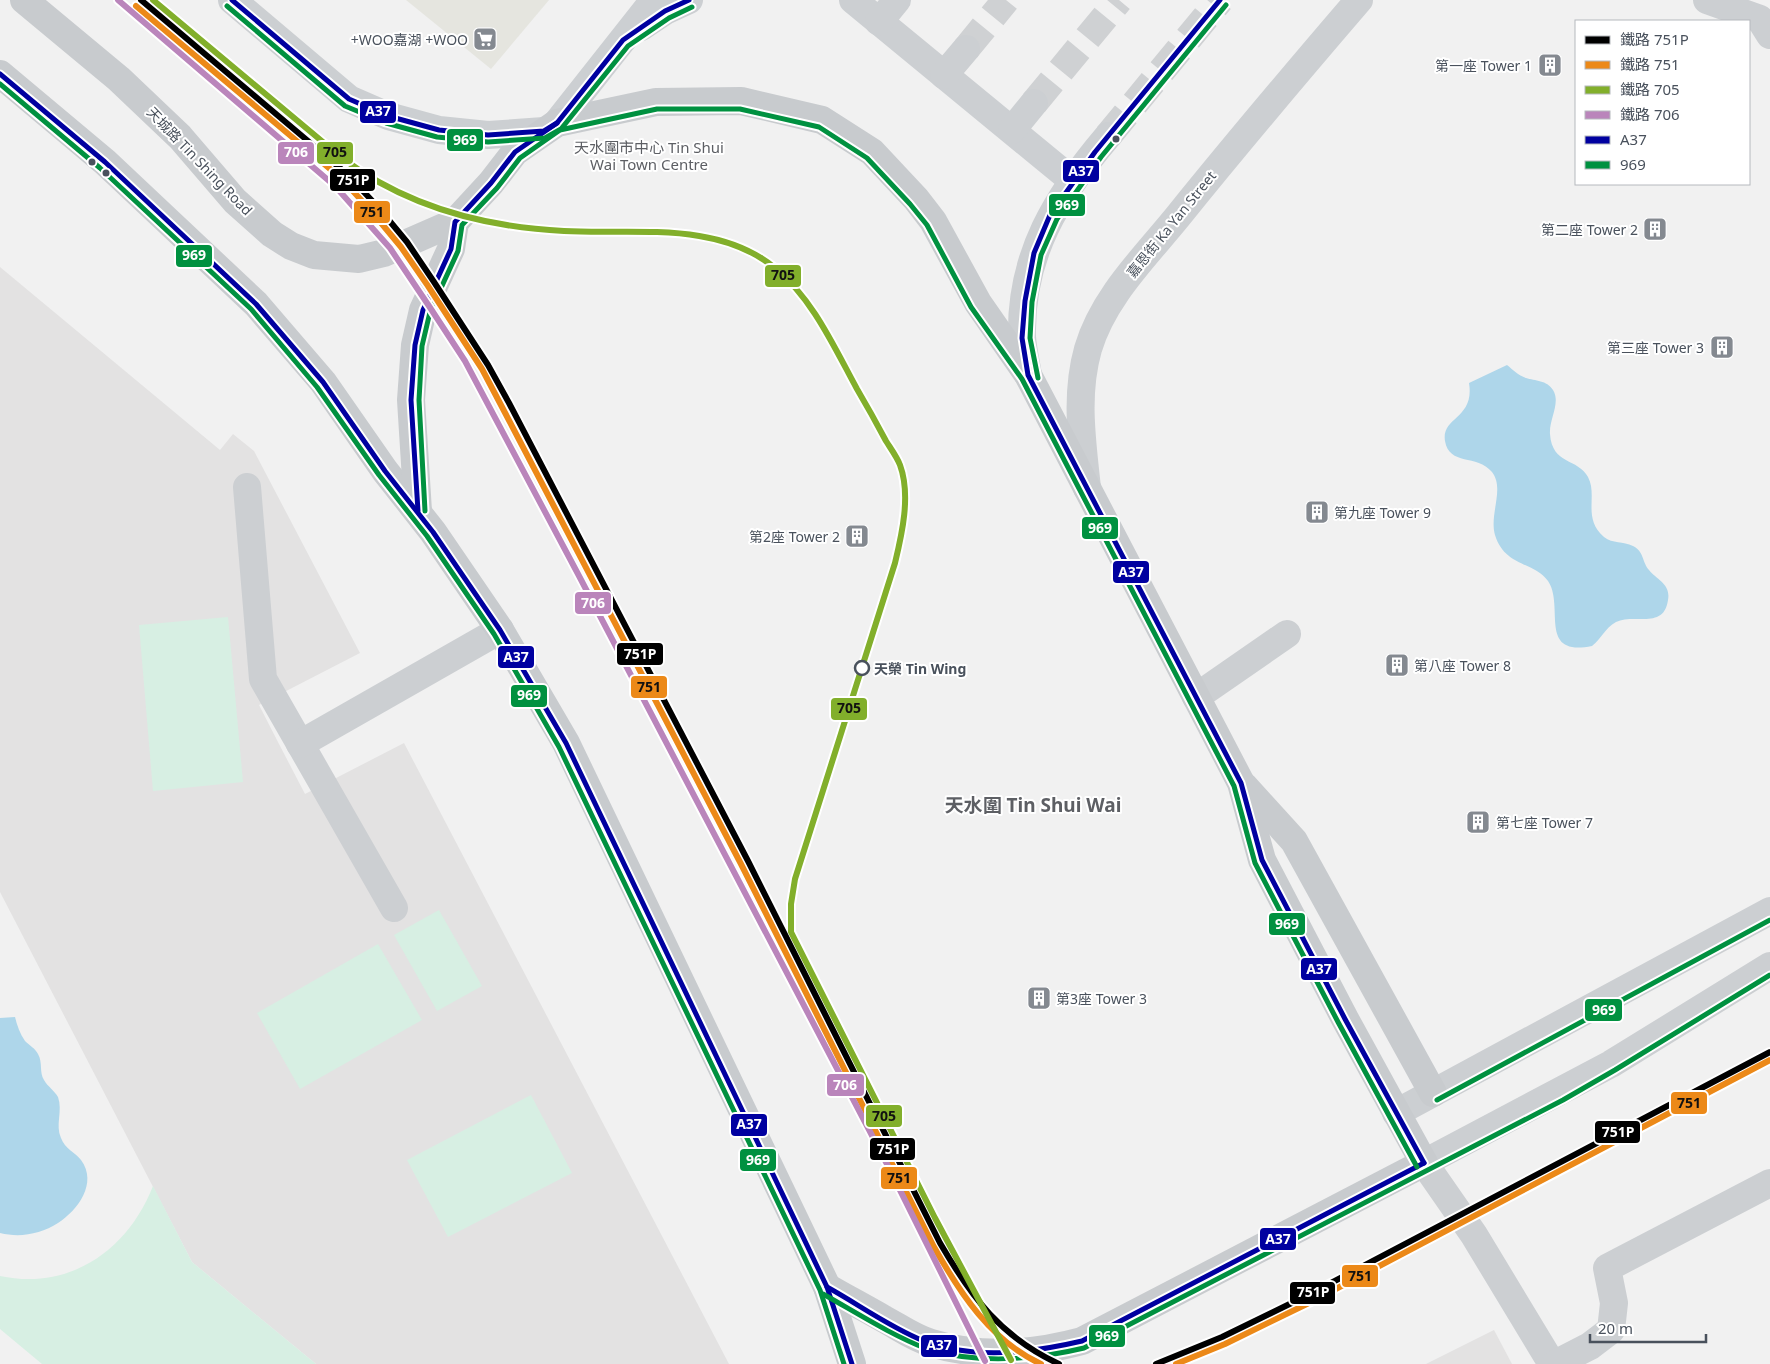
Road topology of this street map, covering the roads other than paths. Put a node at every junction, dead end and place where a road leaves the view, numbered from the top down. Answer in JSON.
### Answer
{"nodes":[{"id":1,"x":24,"y":0,"type":"edge"},
{"id":2,"x":232,"y":0,"type":"edge"},
{"id":3,"x":654,"y":0,"type":"edge"},
{"id":4,"x":689,"y":0,"type":"edge"},
{"id":5,"x":853,"y":0,"type":"edge"},
{"id":6,"x":897,"y":0,"type":"edge"},
{"id":7,"x":1359,"y":0,"type":"edge"},
{"id":8,"x":1708,"y":0,"type":"edge"},
{"id":9,"x":879,"y":22,"type":"junction"},
{"id":10,"x":1770,"y":35,"type":"edge"},
{"id":11,"x":623,"y":40,"type":"junction"},
{"id":12,"x":966,"y":49,"type":"tunnel mouth"},
{"id":13,"x":0,"y":74,"type":"edge"},
{"id":14,"x":944,"y":75,"type":"junction"},
{"id":15,"x":1034,"y":103,"type":"tunnel mouth"},
{"id":16,"x":551,"y":127,"type":"junction"},
{"id":17,"x":1012,"y":130,"type":"junction"},
{"id":18,"x":1108,"y":136,"type":"tunnel mouth"},
{"id":19,"x":1073,"y":180,"type":"junction"},
{"id":20,"x":455,"y":222,"type":"junction"},
{"id":21,"x":1028,"y":375,"type":"junction"},
{"id":22,"x":247,"y":488,"type":"dead end"},
{"id":23,"x":1088,"y":489,"type":"junction"},
{"id":24,"x":418,"y":511,"type":"junction"},
{"id":25,"x":500,"y":630,"type":"junction"},
{"id":26,"x":1287,"y":634,"type":"dead end"},
{"id":27,"x":1196,"y":697,"type":"junction"},
{"id":28,"x":300,"y":744,"type":"junction"},
{"id":29,"x":1241,"y":783,"type":"junction"},
{"id":30,"x":394,"y":908,"type":"dead end"},
{"id":31,"x":1770,"y":911,"type":"edge"},
{"id":32,"x":1770,"y":966,"type":"edge"},
{"id":33,"x":1433,"y":1093,"type":"junction"},
{"id":34,"x":1396,"y":1113,"type":"junction"},
{"id":35,"x":1424,"y":1163,"type":"junction"},
{"id":36,"x":1770,"y":1183,"type":"edge"},
{"id":37,"x":827,"y":1287,"type":"junction"},
{"id":38,"x":1082,"y":1341,"type":"junction"},
{"id":39,"x":852,"y":1364,"type":"edge"},
{"id":40,"x":1061,"y":1364,"type":"edge"},
{"id":41,"x":1554,"y":1364,"type":"edge"}],
"edges":[{"from":1,"to":20,"type":"main road","name":"天城路 Tin Shing Road"},
{"from":2,"to":16,"type":"street"},
{"from":3,"to":11,"type":"street"},
{"from":4,"to":11,"type":"street"},
{"from":5,"to":9,"type":"street"},
{"from":6,"to":9,"type":"street"},
{"from":7,"to":23,"type":"street","name":"嘉恩街 Ka Yan Street"},
{"from":8,"to":10,"type":"street"},
{"from":9,"to":14,"type":"street"},
{"from":11,"to":16,"type":"street"},
{"from":12,"to":14,"type":"street"},
{"from":13,"to":24,"type":"main road"},
{"from":14,"to":17,"type":"street"},
{"from":15,"to":17,"type":"street"},
{"from":16,"to":20,"type":"main road","name":"天城路 Tin Shing Road"},
{"from":16,"to":21,"type":"main road"},
{"from":17,"to":19,"type":"street"},
{"from":18,"to":19,"type":"street"},
{"from":19,"to":21,"type":"street"},
{"from":20,"to":24,"type":"main road"},
{"from":21,"to":23,"type":"main road"},
{"from":22,"to":28,"type":"street"},
{"from":23,"to":27,"type":"main road"},
{"from":24,"to":25,"type":"main road"},
{"from":25,"to":28,"type":"street"},
{"from":25,"to":37,"type":"main road"},
{"from":26,"to":27,"type":"street"},
{"from":27,"to":29,"type":"main road"},
{"from":28,"to":30,"type":"street"},
{"from":29,"to":33,"type":"main road"},
{"from":29,"to":34,"type":"main road"},
{"from":31,"to":33,"type":"street"},
{"from":32,"to":35,"type":"street"},
{"from":33,"to":34,"type":"street"},
{"from":34,"to":35,"type":"main road"},
{"from":35,"to":38,"type":"main road"},
{"from":35,"to":41,"type":"street"},
{"from":36,"to":41,"type":"street"},
{"from":37,"to":38,"type":"main road"},
{"from":37,"to":39,"type":"main road"},
{"from":38,"to":40,"type":"main road"}]}
